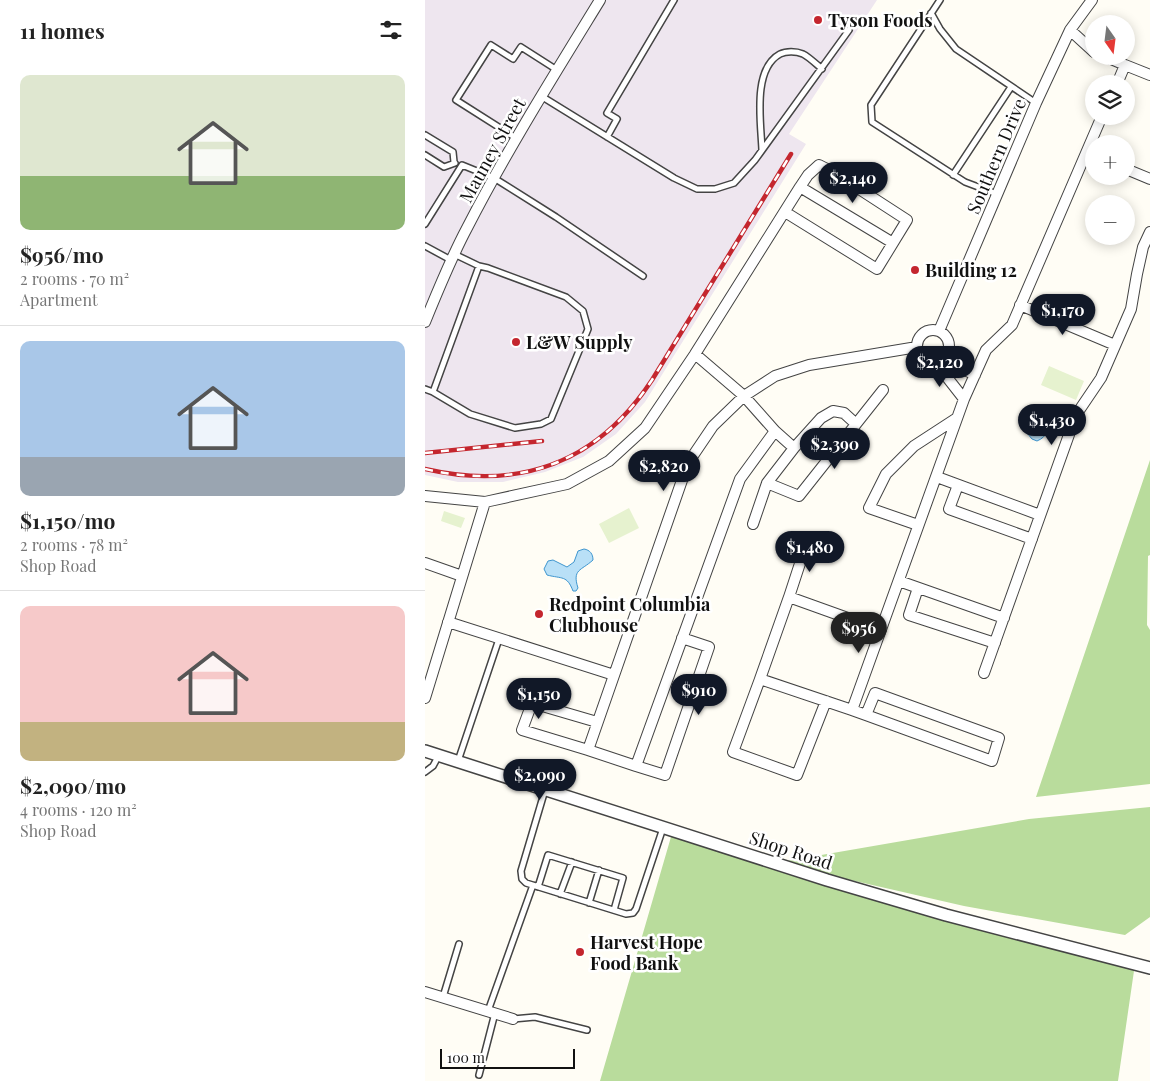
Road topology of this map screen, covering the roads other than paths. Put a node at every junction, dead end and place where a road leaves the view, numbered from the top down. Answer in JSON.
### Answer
{"nodes":[{"id":1,"x":600,"y":0,"type":"edge"},
{"id":2,"x":674,"y":0,"type":"edge"},
{"id":3,"x":940,"y":0,"type":"edge"},
{"id":4,"x":1092,"y":0,"type":"edge"},
{"id":5,"x":931,"y":13,"type":"junction"},
{"id":6,"x":849,"y":30,"type":"dead end"},
{"id":7,"x":1071,"y":30,"type":"junction"},
{"id":8,"x":1085,"y":43,"type":"edge"},
{"id":9,"x":1125,"y":65,"type":"joint"},
{"id":10,"x":822,"y":69,"type":"junction"},
{"id":11,"x":557,"y":70,"type":"junction"},
{"id":12,"x":1121,"y":75,"type":"edge"},
{"id":13,"x":1150,"y":75,"type":"edge"},
{"id":14,"x":1011,"y":87,"type":"junction"},
{"id":15,"x":541,"y":96,"type":"junction"},
{"id":16,"x":1036,"y":103,"type":"junction"},
{"id":17,"x":425,"y":135,"type":"edge"},
{"id":18,"x":607,"y":137,"type":"junction"},
{"id":19,"x":517,"y":138,"type":"junction"},
{"id":20,"x":762,"y":151,"type":"junction"},
{"id":21,"x":425,"y":156,"type":"edge"},
{"id":22,"x":454,"y":162,"type":"junction"},
{"id":23,"x":461,"y":165,"type":"junction"},
{"id":24,"x":1085,"y":165,"type":"edge"},
{"id":25,"x":1135,"y":173,"type":"edge"},
{"id":26,"x":953,"y":175,"type":"junction"},
{"id":27,"x":494,"y":178,"type":"junction"},
{"id":28,"x":1150,"y":180,"type":"edge"},
{"id":29,"x":800,"y":187,"type":"junction"},
{"id":30,"x":997,"y":194,"type":"junction"},
{"id":31,"x":785,"y":212,"type":"junction"},
{"id":32,"x":425,"y":224,"type":"edge"},
{"id":33,"x":1150,"y":232,"type":"edge"},
{"id":34,"x":893,"y":243,"type":"junction"},
{"id":35,"x":425,"y":246,"type":"edge"},
{"id":36,"x":453,"y":257,"type":"junction"},
{"id":37,"x":479,"y":266,"type":"junction"},
{"id":38,"x":643,"y":276,"type":"dead end"},
{"id":39,"x":1020,"y":305,"type":"junction"},
{"id":40,"x":425,"y":322,"type":"edge"},
{"id":41,"x":939,"y":331,"type":"junction"},
{"id":42,"x":1115,"y":345,"type":"junction"},
{"id":43,"x":917,"y":347,"type":"junction"},
{"id":44,"x":695,"y":354,"type":"junction"},
{"id":45,"x":945,"y":356,"type":"junction"},
{"id":46,"x":935,"y":362,"type":"junction"},
{"id":47,"x":975,"y":375,"type":"junction"},
{"id":48,"x":425,"y":390,"type":"edge"},
{"id":49,"x":883,"y":390,"type":"dead end"},
{"id":50,"x":433,"y":392,"type":"junction"},
{"id":51,"x":744,"y":396,"type":"junction"},
{"id":52,"x":964,"y":399,"type":"junction"},
{"id":53,"x":957,"y":418,"type":"junction"},
{"id":54,"x":856,"y":424,"type":"junction"},
{"id":55,"x":775,"y":431,"type":"junction"},
{"id":56,"x":794,"y":448,"type":"junction"},
{"id":57,"x":937,"y":477,"type":"junction"},
{"id":58,"x":767,"y":484,"type":"junction"},
{"id":59,"x":958,"y":485,"type":"junction"},
{"id":60,"x":425,"y":496,"type":"edge"},
{"id":61,"x":485,"y":502,"type":"junction"},
{"id":62,"x":1041,"y":515,"type":"junction"},
{"id":63,"x":753,"y":524,"type":"dead end"},
{"id":64,"x":919,"y":525,"type":"junction"},
{"id":65,"x":1032,"y":539,"type":"junction"},
{"id":66,"x":807,"y":542,"type":"dead end"},
{"id":67,"x":425,"y":563,"type":"edge"},
{"id":68,"x":462,"y":576,"type":"junction"},
{"id":69,"x":899,"y":581,"type":"junction"},
{"id":70,"x":919,"y":588,"type":"junction"},
{"id":71,"x":789,"y":597,"type":"junction"},
{"id":72,"x":1004,"y":618,"type":"junction"},
{"id":73,"x":448,"y":622,"type":"junction"},
{"id":74,"x":881,"y":630,"type":"junction"},
{"id":75,"x":499,"y":638,"type":"junction"},
{"id":76,"x":683,"y":638,"type":"junction"},
{"id":77,"x":995,"y":643,"type":"junction"},
{"id":78,"x":429,"y":671,"type":"edge"},
{"id":79,"x":984,"y":673,"type":"dead end"},
{"id":80,"x":614,"y":675,"type":"junction"},
{"id":81,"x":760,"y":679,"type":"junction"},
{"id":82,"x":425,"y":698,"type":"edge"},
{"id":83,"x":826,"y":701,"type":"junction"},
{"id":84,"x":852,"y":710,"type":"junction"},
{"id":85,"x":866,"y":715,"type":"junction"},
{"id":86,"x":597,"y":722,"type":"junction"},
{"id":87,"x":425,"y":750,"type":"edge"},
{"id":88,"x":588,"y":750,"type":"junction"},
{"id":89,"x":439,"y":755,"type":"junction"},
{"id":90,"x":458,"y":761,"type":"junction"},
{"id":91,"x":636,"y":766,"type":"junction"},
{"id":92,"x":425,"y":772,"type":"edge"},
{"id":93,"x":545,"y":789,"type":"junction"},
{"id":94,"x":663,"y":828,"type":"junction"},
{"id":95,"x":571,"y":862,"type":"junction"},
{"id":96,"x":599,"y":870,"type":"junction"},
{"id":97,"x":535,"y":886,"type":"junction"},
{"id":98,"x":561,"y":894,"type":"junction"},
{"id":99,"x":589,"y":903,"type":"junction"},
{"id":100,"x":614,"y":910,"type":"junction"},
{"id":101,"x":459,"y":944,"type":"dead end"},
{"id":102,"x":1150,"y":968,"type":"edge"},
{"id":103,"x":425,"y":992,"type":"edge"},
{"id":104,"x":443,"y":997,"type":"junction"},
{"id":105,"x":491,"y":1012,"type":"junction"},
{"id":106,"x":513,"y":1019,"type":"joint"},
{"id":107,"x":587,"y":1030,"type":"dead end"},
{"id":108,"x":479,"y":1074,"type":"dead end"}],
"edges":[{"from":1,"to":11,"type":"street","name":"Mauney Street"},
{"from":2,"to":18,"type":"lane"},
{"from":3,"to":5,"type":"lane"},
{"from":4,"to":7,"type":"street","name":"Southern Drive"},
{"from":5,"to":14,"type":"lane"},
{"from":5,"to":26,"type":"lane"},
{"from":6,"to":10,"type":"lane"},
{"from":7,"to":8,"type":"street"},
{"from":7,"to":16,"type":"street","name":"Southern Drive"},
{"from":9,"to":12,"type":"street"},
{"from":9,"to":13,"type":"street"},
{"from":10,"to":20,"type":"lane"},
{"from":10,"to":20,"type":"lane"},
{"from":11,"to":15,"type":"street","name":"Mauney Street"},
{"from":11,"to":19,"type":"lane"},
{"from":14,"to":16,"type":"lane"},
{"from":14,"to":26,"type":"lane"},
{"from":15,"to":18,"type":"lane"},
{"from":15,"to":19,"type":"street","name":"Mauney Street"},
{"from":16,"to":30,"type":"street","name":"Southern Drive"},
{"from":17,"to":22,"type":"lane"},
{"from":18,"to":20,"type":"lane"},
{"from":19,"to":27,"type":"street","name":"Mauney Street"},
{"from":21,"to":22,"type":"lane"},
{"from":22,"to":23,"type":"lane"},
{"from":23,"to":27,"type":"lane"},
{"from":23,"to":32,"type":"lane"},
{"from":24,"to":39,"type":"street"},
{"from":25,"to":28,"type":"street"},
{"from":26,"to":30,"type":"lane"},
{"from":27,"to":36,"type":"street","name":"Mauney Street"},
{"from":27,"to":38,"type":"lane"},
{"from":29,"to":31,"type":"street"},
{"from":29,"to":34,"type":"street"},
{"from":29,"to":34,"type":"street"},
{"from":30,"to":41,"type":"street","name":"Southern Drive"},
{"from":31,"to":34,"type":"street"},
{"from":31,"to":44,"type":"street"},
{"from":33,"to":42,"type":"street"},
{"from":35,"to":36,"type":"lane"},
{"from":36,"to":37,"type":"lane"},
{"from":36,"to":40,"type":"street","name":"Mauney Street"},
{"from":37,"to":50,"type":"lane"},
{"from":37,"to":50,"type":"lane"},
{"from":39,"to":42,"type":"street"},
{"from":39,"to":47,"type":"street"},
{"from":41,"to":43,"type":"street"},
{"from":41,"to":45,"type":"street"},
{"from":42,"to":62,"type":"street"},
{"from":43,"to":46,"type":"street"},
{"from":43,"to":51,"type":"street"},
{"from":44,"to":51,"type":"street"},
{"from":44,"to":61,"type":"street"},
{"from":45,"to":46,"type":"street"},
{"from":45,"to":47,"type":"street"},
{"from":46,"to":52,"type":"street"},
{"from":47,"to":52,"type":"street"},
{"from":48,"to":50,"type":"lane"},
{"from":49,"to":54,"type":"street"},
{"from":51,"to":55,"type":"street"},
{"from":51,"to":80,"type":"street"},
{"from":52,"to":53,"type":"street"},
{"from":53,"to":57,"type":"street"},
{"from":53,"to":64,"type":"street"},
{"from":54,"to":56,"type":"street"},
{"from":54,"to":58,"type":"street"},
{"from":55,"to":56,"type":"street"},
{"from":55,"to":76,"type":"street"},
{"from":56,"to":58,"type":"street"},
{"from":57,"to":59,"type":"street"},
{"from":57,"to":64,"type":"street"},
{"from":58,"to":63,"type":"street"},
{"from":59,"to":62,"type":"street"},
{"from":59,"to":65,"type":"street"},
{"from":60,"to":61,"type":"street"},
{"from":61,"to":68,"type":"street"},
{"from":62,"to":65,"type":"street"},
{"from":64,"to":69,"type":"street"},
{"from":65,"to":72,"type":"street"},
{"from":66,"to":71,"type":"street"},
{"from":67,"to":68,"type":"street"},
{"from":68,"to":73,"type":"street"},
{"from":69,"to":70,"type":"street"},
{"from":69,"to":74,"type":"street"},
{"from":70,"to":72,"type":"street"},
{"from":70,"to":77,"type":"street"},
{"from":71,"to":74,"type":"street"},
{"from":71,"to":81,"type":"street"},
{"from":72,"to":77,"type":"street"},
{"from":73,"to":75,"type":"street"},
{"from":73,"to":78,"type":"street"},
{"from":74,"to":84,"type":"street"},
{"from":75,"to":80,"type":"street"},
{"from":75,"to":90,"type":"lane"},
{"from":76,"to":91,"type":"street"},
{"from":76,"to":91,"type":"street"},
{"from":77,"to":79,"type":"street"},
{"from":78,"to":82,"type":"street"},
{"from":80,"to":86,"type":"street"},
{"from":81,"to":83,"type":"street"},
{"from":81,"to":83,"type":"street"},
{"from":83,"to":84,"type":"street"},
{"from":84,"to":85,"type":"street"},
{"from":85,"to":85,"type":"street"},
{"from":86,"to":88,"type":"street"},
{"from":86,"to":88,"type":"street"},
{"from":87,"to":89,"type":"street","name":"Shop Road"},
{"from":88,"to":91,"type":"street"},
{"from":89,"to":90,"type":"street","name":"Shop Road"},
{"from":89,"to":92,"type":"lane"},
{"from":90,"to":93,"type":"street","name":"Shop Road"},
{"from":93,"to":94,"type":"street","name":"Shop Road"},
{"from":93,"to":97,"type":"lane"},
{"from":94,"to":100,"type":"lane"},
{"from":94,"to":102,"type":"street","name":"Shop Road"},
{"from":95,"to":96,"type":"lane"},
{"from":95,"to":97,"type":"lane"},
{"from":95,"to":98,"type":"lane"},
{"from":96,"to":99,"type":"lane"},
{"from":96,"to":100,"type":"lane"},
{"from":97,"to":98,"type":"lane"},
{"from":97,"to":105,"type":"lane"},
{"from":98,"to":99,"type":"lane"},
{"from":99,"to":100,"type":"lane"},
{"from":101,"to":104,"type":"lane"},
{"from":103,"to":104,"type":"street"},
{"from":104,"to":105,"type":"street"},
{"from":105,"to":106,"type":"street"},
{"from":105,"to":108,"type":"lane"},
{"from":106,"to":107,"type":"lane"}]}
